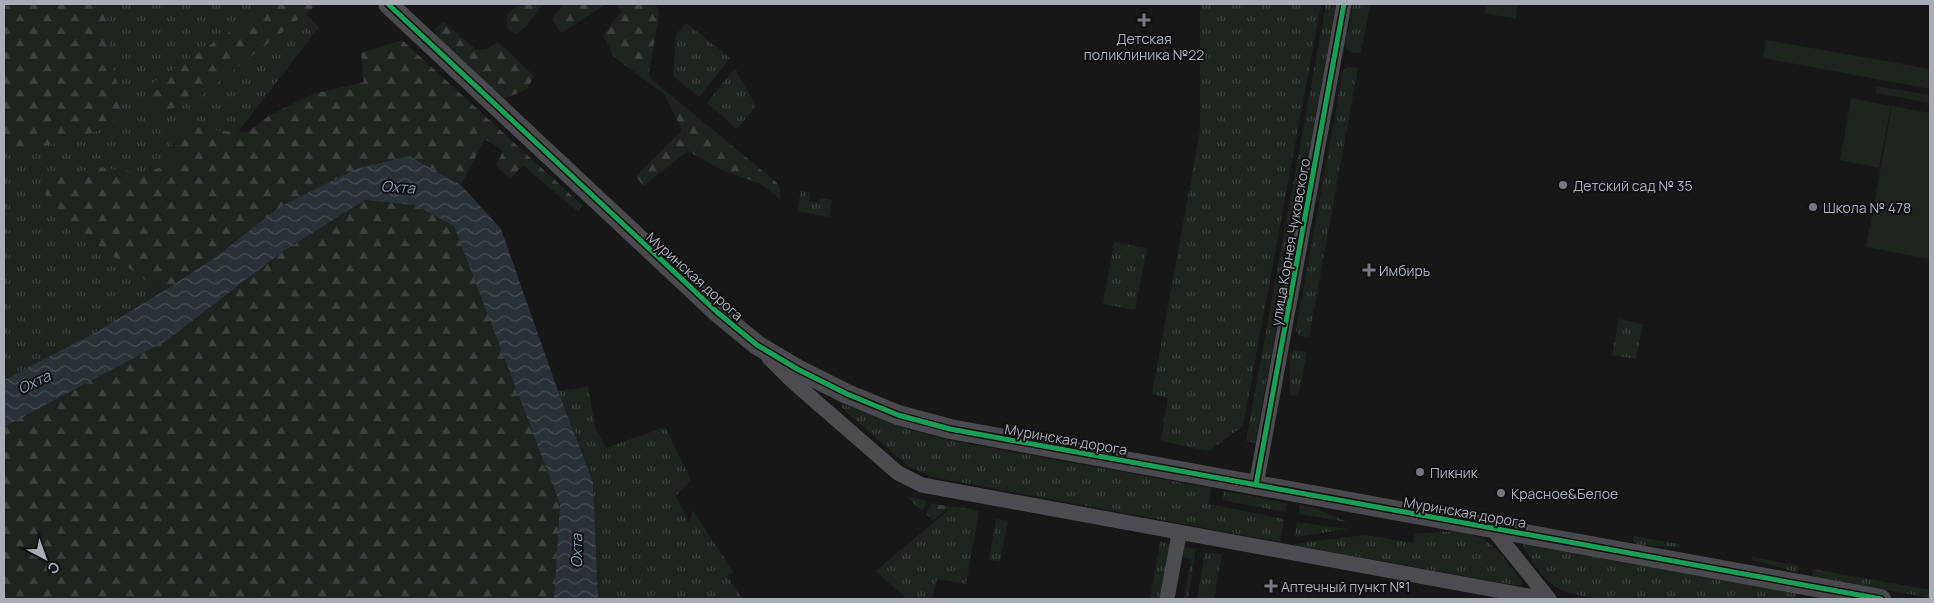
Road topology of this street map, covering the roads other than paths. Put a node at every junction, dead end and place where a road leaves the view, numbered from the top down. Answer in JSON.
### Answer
{"nodes":[{"id":1,"x":388,"y":4,"type":"edge"},
{"id":2,"x":1344,"y":4,"type":"edge"},
{"id":3,"x":757,"y":345,"type":"junction"},
{"id":4,"x":1256,"y":485,"type":"junction"},
{"id":5,"x":1492,"y":528,"type":"junction"},
{"id":6,"x":1180,"y":534,"type":"junction"},
{"id":7,"x":1167,"y":599,"type":"edge"},
{"id":8,"x":1545,"y":599,"type":"edge"},
{"id":9,"x":1549,"y":599,"type":"edge"},
{"id":10,"x":1881,"y":599,"type":"edge"}],
"edges":[{"from":1,"to":3,"type":"street","name":"Муринская дорога"},
{"from":2,"to":4,"type":"street","name":"улица Корнея Чуковского"},
{"from":3,"to":4,"type":"street","name":"Муринская дорога"},
{"from":3,"to":6,"type":"street"},
{"from":4,"to":5,"type":"street","name":"Муринская дорога"},
{"from":5,"to":9,"type":"street"},
{"from":5,"to":10,"type":"street","name":"Муринская дорога"},
{"from":6,"to":7,"type":"street"},
{"from":6,"to":8,"type":"street"}]}
